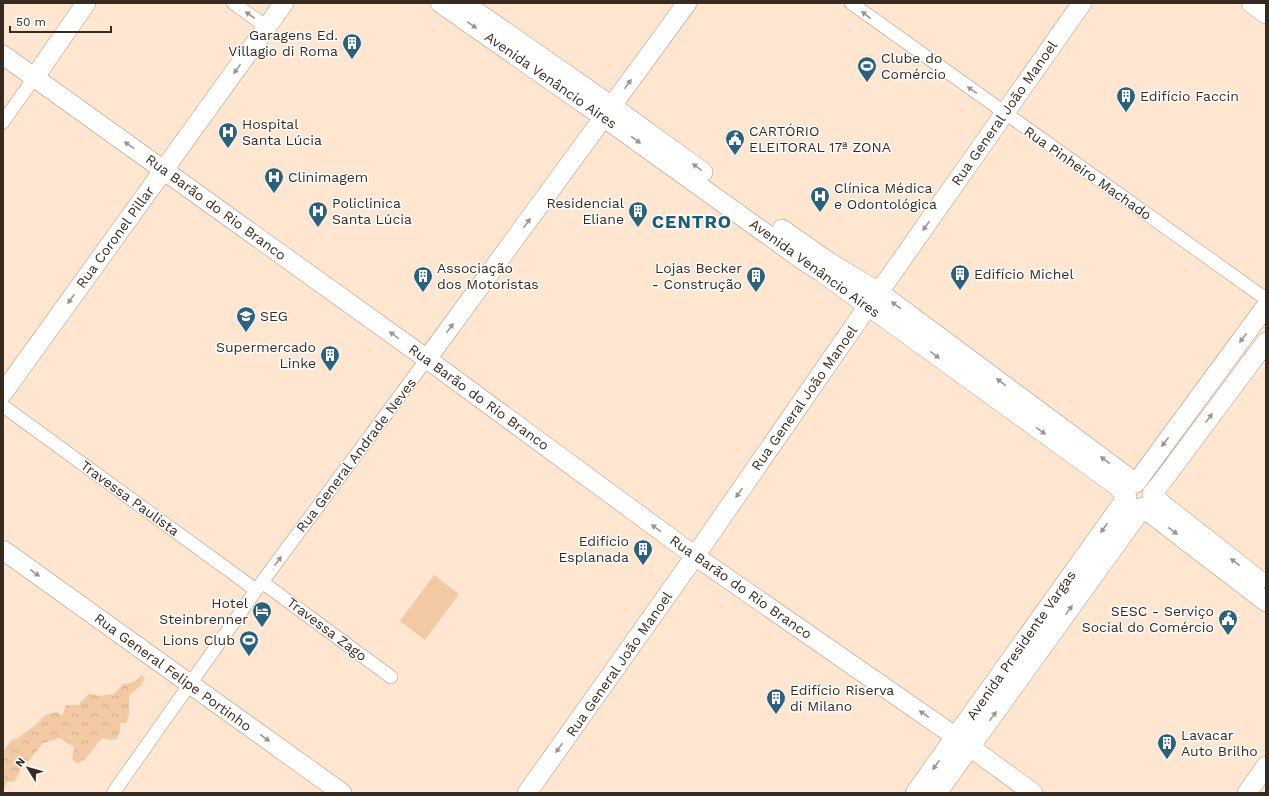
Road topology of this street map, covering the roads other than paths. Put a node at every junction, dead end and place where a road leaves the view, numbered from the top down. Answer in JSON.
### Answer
{"nodes":[{"id":1,"x":86,"y":3,"type":"edge"},
{"id":2,"x":234,"y":3,"type":"edge"},
{"id":3,"x":284,"y":3,"type":"edge"},
{"id":4,"x":440,"y":3,"type":"edge"},
{"id":5,"x":464,"y":3,"type":"edge"},
{"id":6,"x":687,"y":3,"type":"edge"},
{"id":7,"x":851,"y":3,"type":"edge"},
{"id":8,"x":1082,"y":3,"type":"edge"},
{"id":9,"x":1251,"y":3,"type":"edge"},
{"id":10,"x":1266,"y":14,"type":"edge"},
{"id":11,"x":267,"y":27,"type":"junction"},
{"id":12,"x":3,"y":55,"type":"edge"},
{"id":13,"x":34,"y":78,"type":"junction"},
{"id":14,"x":608,"y":111,"type":"junction"},
{"id":15,"x":1004,"y":113,"type":"junction"},
{"id":16,"x":3,"y":122,"type":"edge"},
{"id":17,"x":163,"y":169,"type":"junction"},
{"id":18,"x":874,"y":299,"type":"junction"},
{"id":19,"x":1266,"y":300,"type":"edge"},
{"id":20,"x":1266,"y":306,"type":"edge"},
{"id":21,"x":1266,"y":342,"type":"edge"},
{"id":22,"x":427,"y":359,"type":"junction"},
{"id":23,"x":3,"y":393,"type":"edge"},
{"id":24,"x":3,"y":406,"type":"edge"},
{"id":25,"x":1139,"y":495,"type":"junction"},
{"id":26,"x":3,"y":550,"type":"edge"},
{"id":27,"x":695,"y":556,"type":"junction"},
{"id":28,"x":259,"y":586,"type":"junction"},
{"id":29,"x":1265,"y":596,"type":"edge"},
{"id":30,"x":391,"y":677,"type":"dead end"},
{"id":31,"x":190,"y":685,"type":"junction"},
{"id":32,"x":963,"y":742,"type":"junction"},
{"id":33,"x":1266,"y":766,"type":"edge"},
{"id":34,"x":112,"y":793,"type":"edge"},
{"id":35,"x":342,"y":793,"type":"edge"},
{"id":36,"x":527,"y":793,"type":"edge"},
{"id":37,"x":915,"y":793,"type":"edge"},
{"id":38,"x":937,"y":793,"type":"edge"},
{"id":39,"x":1033,"y":793,"type":"edge"},
{"id":40,"x":1246,"y":793,"type":"edge"}],
"edges":[{"from":1,"to":13,"type":"main road"},
{"from":11,"to":2,"type":"street","one_way":true},
{"from":3,"to":11,"type":"main road","name":"Rua Coronel Pillar"},
{"from":4,"to":14,"type":"main road","name":"Avenida Venâncio Aires","one_way":true},
{"from":5,"to":14,"type":"main road","name":"Avenida Venâncio Aires"},
{"from":14,"to":6,"type":"main road","name":"Rua General Andrade Neves","one_way":true},
{"from":15,"to":7,"type":"street","name":"Rua Pinheiro Machado","one_way":true},
{"from":8,"to":15,"type":"main road","name":"Rua General João Manoel"},
{"from":9,"to":10,"type":"main road"},
{"from":11,"to":17,"type":"main road","name":"Rua Coronel Pillar","one_way":true},
{"from":12,"to":13,"type":"main road","name":"Rua Barão do Rio Branco"},
{"from":13,"to":16,"type":"street"},
{"from":17,"to":13,"type":"main road","name":"Rua Barão do Rio Branco","one_way":true},
{"from":14,"to":18,"type":"main road","name":"Avenida Venâncio Aires"},
{"from":22,"to":14,"type":"main road","name":"Rua General Andrade Neves","one_way":true},
{"from":15,"to":18,"type":"main road","name":"Rua General João Manoel","one_way":true},
{"from":15,"to":19,"type":"street","name":"Rua Pinheiro Machado"},
{"from":22,"to":17,"type":"main road","name":"Rua Barão do Rio Branco","one_way":true},
{"from":17,"to":23,"type":"main road","name":"Rua Coronel Pillar","one_way":true},
{"from":18,"to":25,"type":"main road","name":"Avenida Venâncio Aires"},
{"from":18,"to":27,"type":"main road","name":"Rua General João Manoel","one_way":true},
{"from":20,"to":25,"type":"main road","name":"Avenida Presidente Vargas","one_way":true},
{"from":25,"to":21,"type":"main road","name":"Avenida Presidente Vargas","one_way":true},
{"from":27,"to":22,"type":"main road","name":"Rua Barão do Rio Branco","one_way":true},
{"from":28,"to":22,"type":"street","name":"Rua General Andrade Neves","one_way":true},
{"from":24,"to":28,"type":"street","name":"Travessa Paulista"},
{"from":25,"to":29,"type":"main road","name":"Avenida Venâncio Aires"},
{"from":25,"to":32,"type":"main road","name":"Avenida Presidente Vargas"},
{"from":26,"to":31,"type":"main road","name":"Rua General Felipe Portinho","one_way":true},
{"from":32,"to":27,"type":"main road","name":"Rua Barão do Rio Branco","one_way":true},
{"from":27,"to":36,"type":"main road","name":"Rua General João Manoel","one_way":true},
{"from":28,"to":30,"type":"street","name":"Travessa Zago"},
{"from":28,"to":31,"type":"street","name":"Rua General Andrade Neves"},
{"from":31,"to":34,"type":"street","name":"Rua General Andrade Neves"},
{"from":31,"to":35,"type":"main road","name":"Rua General Felipe Portinho","one_way":true},
{"from":32,"to":37,"type":"main road","name":"Avenida Presidente Vargas","one_way":true},
{"from":32,"to":38,"type":"main road","name":"Avenida Presidente Vargas"},
{"from":32,"to":39,"type":"main road","name":"Rua Barão do Rio Branco"},
{"from":33,"to":40,"type":"main road"}]}
